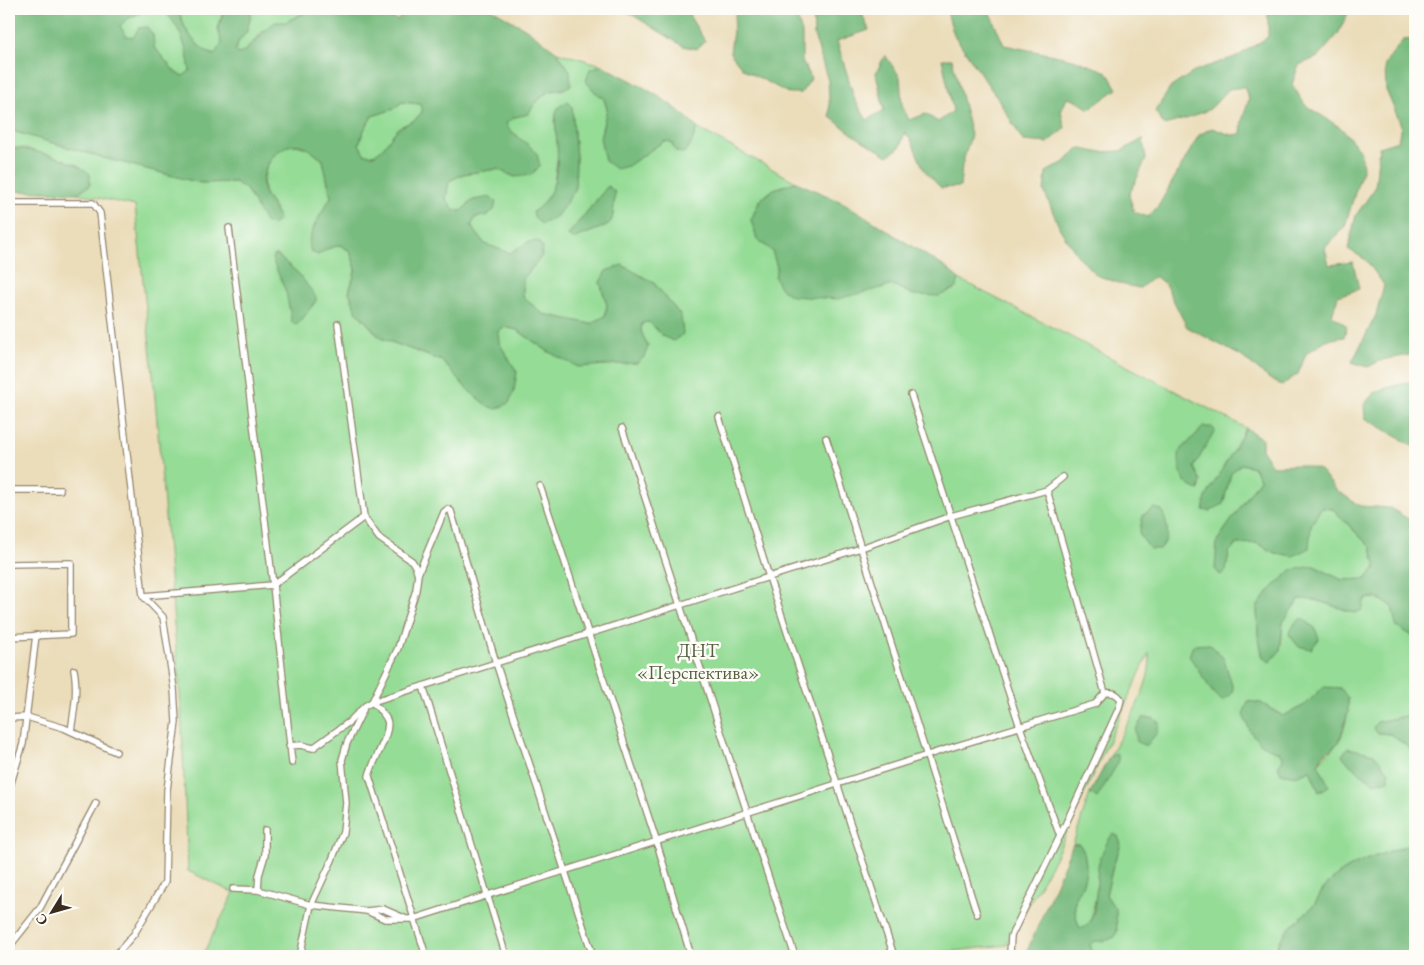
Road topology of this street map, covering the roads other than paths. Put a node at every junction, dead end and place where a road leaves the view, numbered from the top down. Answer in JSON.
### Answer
{"nodes":[{"id":1,"x":9,"y":203,"type":"edge"},
{"id":2,"x":229,"y":228,"type":"dead end"},
{"id":3,"x":338,"y":324,"type":"dead end"},
{"id":4,"x":911,"y":395,"type":"dead end"},
{"id":5,"x":719,"y":417,"type":"dead end"},
{"id":6,"x":622,"y":428,"type":"dead end"},
{"id":7,"x":826,"y":438,"type":"dead end"},
{"id":8,"x":1063,"y":476,"type":"dead end"},
{"id":9,"x":540,"y":486,"type":"dead end"},
{"id":10,"x":9,"y":490,"type":"edge"},
{"id":11,"x":60,"y":490,"type":"dead end"},
{"id":12,"x":1048,"y":490,"type":"junction"},
{"id":13,"x":951,"y":516,"type":"junction"},
{"id":14,"x":364,"y":517,"type":"junction"},
{"id":15,"x":861,"y":548,"type":"junction"},
{"id":16,"x":9,"y":564,"type":"edge"},
{"id":17,"x":418,"y":574,"type":"junction"},
{"id":18,"x":769,"y":577,"type":"junction"},
{"id":19,"x":272,"y":585,"type":"junction"},
{"id":20,"x":143,"y":596,"type":"junction"},
{"id":21,"x":681,"y":604,"type":"junction"},
{"id":22,"x":588,"y":634,"type":"junction"},
{"id":23,"x":36,"y":635,"type":"junction"},
{"id":24,"x":9,"y":637,"type":"edge"},
{"id":25,"x":496,"y":663,"type":"junction"},
{"id":26,"x":74,"y":670,"type":"dead end"},
{"id":27,"x":423,"y":686,"type":"junction"},
{"id":28,"x":1105,"y":693,"type":"junction"},
{"id":29,"x":372,"y":702,"type":"junction"},
{"id":30,"x":365,"y":706,"type":"junction"},
{"id":31,"x":27,"y":717,"type":"junction"},
{"id":32,"x":9,"y":718,"type":"edge"},
{"id":33,"x":1020,"y":727,"type":"junction"},
{"id":34,"x":71,"y":731,"type":"junction"},
{"id":35,"x":289,"y":746,"type":"junction"},
{"id":36,"x":116,"y":752,"type":"dead end"},
{"id":37,"x":927,"y":755,"type":"junction"},
{"id":38,"x":292,"y":763,"type":"dead end"},
{"id":39,"x":836,"y":783,"type":"junction"},
{"id":40,"x":9,"y":789,"type":"edge"},
{"id":41,"x":96,"y":803,"type":"dead end"},
{"id":42,"x":746,"y":812,"type":"junction"},
{"id":43,"x":265,"y":830,"type":"dead end"},
{"id":44,"x":1060,"y":836,"type":"junction"},
{"id":45,"x":656,"y":840,"type":"junction"},
{"id":46,"x":564,"y":870,"type":"junction"},
{"id":47,"x":233,"y":889,"type":"dead end"},
{"id":48,"x":258,"y":890,"type":"junction"},
{"id":49,"x":488,"y":894,"type":"junction"},
{"id":50,"x":311,"y":905,"type":"junction"},
{"id":51,"x":978,"y":914,"type":"dead end"},
{"id":52,"x":413,"y":919,"type":"junction"},
{"id":53,"x":9,"y":947,"type":"edge"},
{"id":54,"x":1010,"y":953,"type":"dead end"},
{"id":55,"x":115,"y":956,"type":"edge"},
{"id":56,"x":300,"y":956,"type":"edge"},
{"id":57,"x":426,"y":956,"type":"edge"},
{"id":58,"x":506,"y":956,"type":"edge"},
{"id":59,"x":593,"y":956,"type":"edge"},
{"id":60,"x":691,"y":956,"type":"edge"},
{"id":61,"x":795,"y":956,"type":"edge"},
{"id":62,"x":894,"y":956,"type":"edge"}],
"edges":[{"from":1,"to":20,"type":"street"},
{"from":2,"to":19,"type":"street"},
{"from":3,"to":14,"type":"street"},
{"from":4,"to":13,"type":"street"},
{"from":5,"to":18,"type":"street"},
{"from":6,"to":21,"type":"street"},
{"from":7,"to":15,"type":"street"},
{"from":8,"to":12,"type":"street"},
{"from":9,"to":22,"type":"street"},
{"from":10,"to":11,"type":"street"},
{"from":12,"to":13,"type":"street"},
{"from":12,"to":28,"type":"street"},
{"from":13,"to":15,"type":"street"},
{"from":13,"to":33,"type":"street"},
{"from":14,"to":17,"type":"street"},
{"from":14,"to":19,"type":"street"},
{"from":15,"to":18,"type":"street"},
{"from":15,"to":37,"type":"street"},
{"from":16,"to":23,"type":"street"},
{"from":17,"to":25,"type":"street"},
{"from":17,"to":29,"type":"street"},
{"from":18,"to":21,"type":"street"},
{"from":18,"to":39,"type":"street"},
{"from":19,"to":20,"type":"street"},
{"from":19,"to":35,"type":"street"},
{"from":20,"to":55,"type":"street"},
{"from":21,"to":22,"type":"street"},
{"from":21,"to":42,"type":"street"},
{"from":22,"to":25,"type":"street"},
{"from":22,"to":45,"type":"street"},
{"from":23,"to":24,"type":"street"},
{"from":23,"to":31,"type":"street"},
{"from":25,"to":27,"type":"street"},
{"from":25,"to":46,"type":"street"},
{"from":26,"to":34,"type":"street"},
{"from":27,"to":29,"type":"street"},
{"from":27,"to":49,"type":"street"},
{"from":28,"to":33,"type":"street"},
{"from":28,"to":44,"type":"street"},
{"from":29,"to":30,"type":"street"},
{"from":29,"to":52,"type":"street"},
{"from":30,"to":35,"type":"street"},
{"from":30,"to":50,"type":"street"},
{"from":31,"to":32,"type":"street"},
{"from":31,"to":34,"type":"street"},
{"from":31,"to":40,"type":"street"},
{"from":33,"to":37,"type":"street"},
{"from":33,"to":44,"type":"street"},
{"from":34,"to":36,"type":"street"},
{"from":35,"to":38,"type":"street"},
{"from":37,"to":39,"type":"street"},
{"from":37,"to":51,"type":"street"},
{"from":39,"to":42,"type":"street"},
{"from":39,"to":62,"type":"street"},
{"from":41,"to":53,"type":"street"},
{"from":42,"to":45,"type":"street"},
{"from":42,"to":61,"type":"street"},
{"from":43,"to":48,"type":"street"},
{"from":44,"to":54,"type":"street"},
{"from":45,"to":46,"type":"street"},
{"from":45,"to":60,"type":"street"},
{"from":46,"to":49,"type":"street"},
{"from":46,"to":59,"type":"street"},
{"from":47,"to":48,"type":"street"},
{"from":48,"to":50,"type":"street"},
{"from":49,"to":52,"type":"street"},
{"from":49,"to":58,"type":"street"},
{"from":50,"to":52,"type":"street"},
{"from":50,"to":56,"type":"street"},
{"from":52,"to":57,"type":"street"}]}
